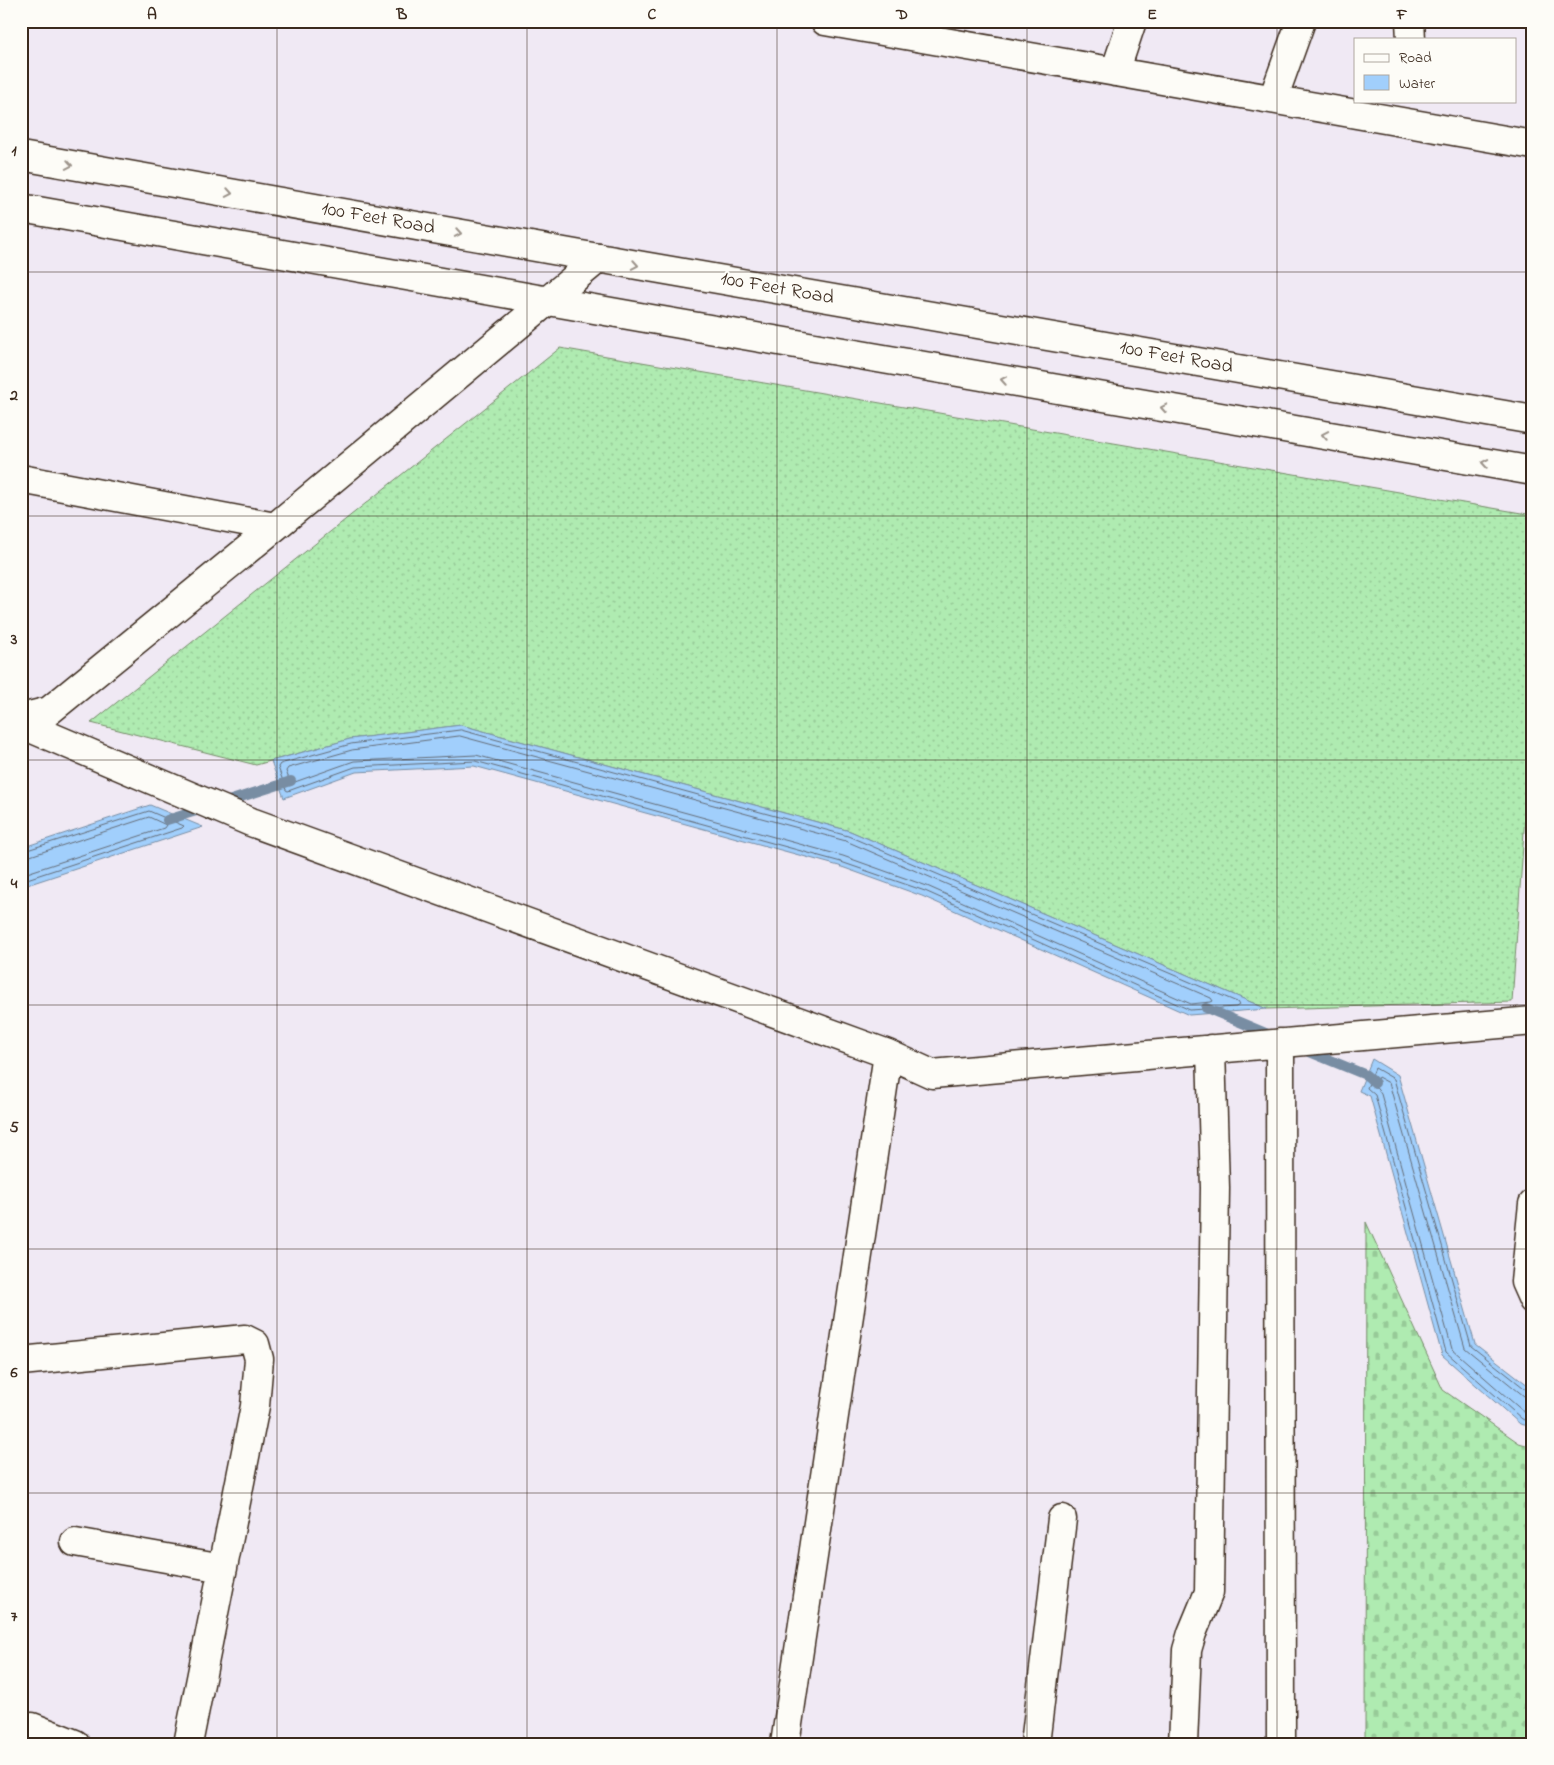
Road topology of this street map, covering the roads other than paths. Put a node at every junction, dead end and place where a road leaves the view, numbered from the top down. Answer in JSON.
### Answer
{"nodes":[{"id":1,"x":824,"y":21,"type":"edge"},
{"id":2,"x":1132,"y":21,"type":"edge"},
{"id":3,"x":1300,"y":21,"type":"edge"},
{"id":4,"x":1410,"y":21,"type":"edge"},
{"id":5,"x":945,"y":31,"type":"edge"},
{"id":6,"x":1410,"y":38,"type":"edge"},
{"id":7,"x":1115,"y":72,"type":"junction"},
{"id":8,"x":1273,"y":99,"type":"junction"},
{"id":9,"x":1412,"y":112,"type":"edge"},
{"id":10,"x":1533,"y":145,"type":"edge"},
{"id":11,"x":21,"y":156,"type":"edge"},
{"id":12,"x":21,"y":208,"type":"edge"},
{"id":13,"x":599,"y":258,"type":"junction"},
{"id":14,"x":547,"y":301,"type":"junction"},
{"id":15,"x":1533,"y":420,"type":"edge"},
{"id":16,"x":1533,"y":471,"type":"edge"},
{"id":17,"x":21,"y":479,"type":"edge"},
{"id":18,"x":275,"y":527,"type":"junction"},
{"id":19,"x":21,"y":718,"type":"edge"},
{"id":20,"x":21,"y":724,"type":"edge"},
{"id":21,"x":1533,"y":1021,"type":"edge"},
{"id":22,"x":1280,"y":1043,"type":"junction"},
{"id":23,"x":1222,"y":1048,"type":"junction"},
{"id":24,"x":888,"y":1054,"type":"junction"},
{"id":25,"x":1533,"y":1204,"type":"edge"},
{"id":26,"x":1533,"y":1300,"type":"edge"},
{"id":27,"x":21,"y":1361,"type":"edge"},
{"id":28,"x":1062,"y":1520,"type":"dead end"},
{"id":29,"x":75,"y":1542,"type":"dead end"},
{"id":30,"x":223,"y":1568,"type":"junction"},
{"id":31,"x":32,"y":1727,"type":"dead end"},
{"id":32,"x":74,"y":1744,"type":"edge"},
{"id":33,"x":188,"y":1744,"type":"edge"},
{"id":34,"x":785,"y":1744,"type":"edge"},
{"id":35,"x":1035,"y":1744,"type":"edge"},
{"id":36,"x":1183,"y":1744,"type":"edge"},
{"id":37,"x":1281,"y":1744,"type":"edge"}],
"edges":[{"from":1,"to":5,"type":"street"},
{"from":2,"to":7,"type":"street"},
{"from":3,"to":8,"type":"street"},
{"from":4,"to":6,"type":"street"},
{"from":5,"to":7,"type":"street"},
{"from":7,"to":8,"type":"street"},
{"from":8,"to":9,"type":"street"},
{"from":9,"to":10,"type":"street"},
{"from":11,"to":13,"type":"street","name":"100 Feet Road","one_way":true},
{"from":12,"to":14,"type":"street"},
{"from":13,"to":14,"type":"street"},
{"from":13,"to":15,"type":"street","name":"100 Feet Road","one_way":true},
{"from":16,"to":14,"type":"street","one_way":true},
{"from":14,"to":18,"type":"street"},
{"from":17,"to":18,"type":"street"},
{"from":18,"to":19,"type":"street"},
{"from":20,"to":24,"type":"street"},
{"from":21,"to":22,"type":"street"},
{"from":22,"to":23,"type":"street"},
{"from":22,"to":37,"type":"street"},
{"from":23,"to":24,"type":"street"},
{"from":23,"to":36,"type":"street"},
{"from":24,"to":34,"type":"street"},
{"from":25,"to":26,"type":"street"},
{"from":27,"to":30,"type":"street"},
{"from":28,"to":35,"type":"street"},
{"from":29,"to":30,"type":"street"},
{"from":30,"to":33,"type":"street"},
{"from":31,"to":32,"type":"street"}]}
